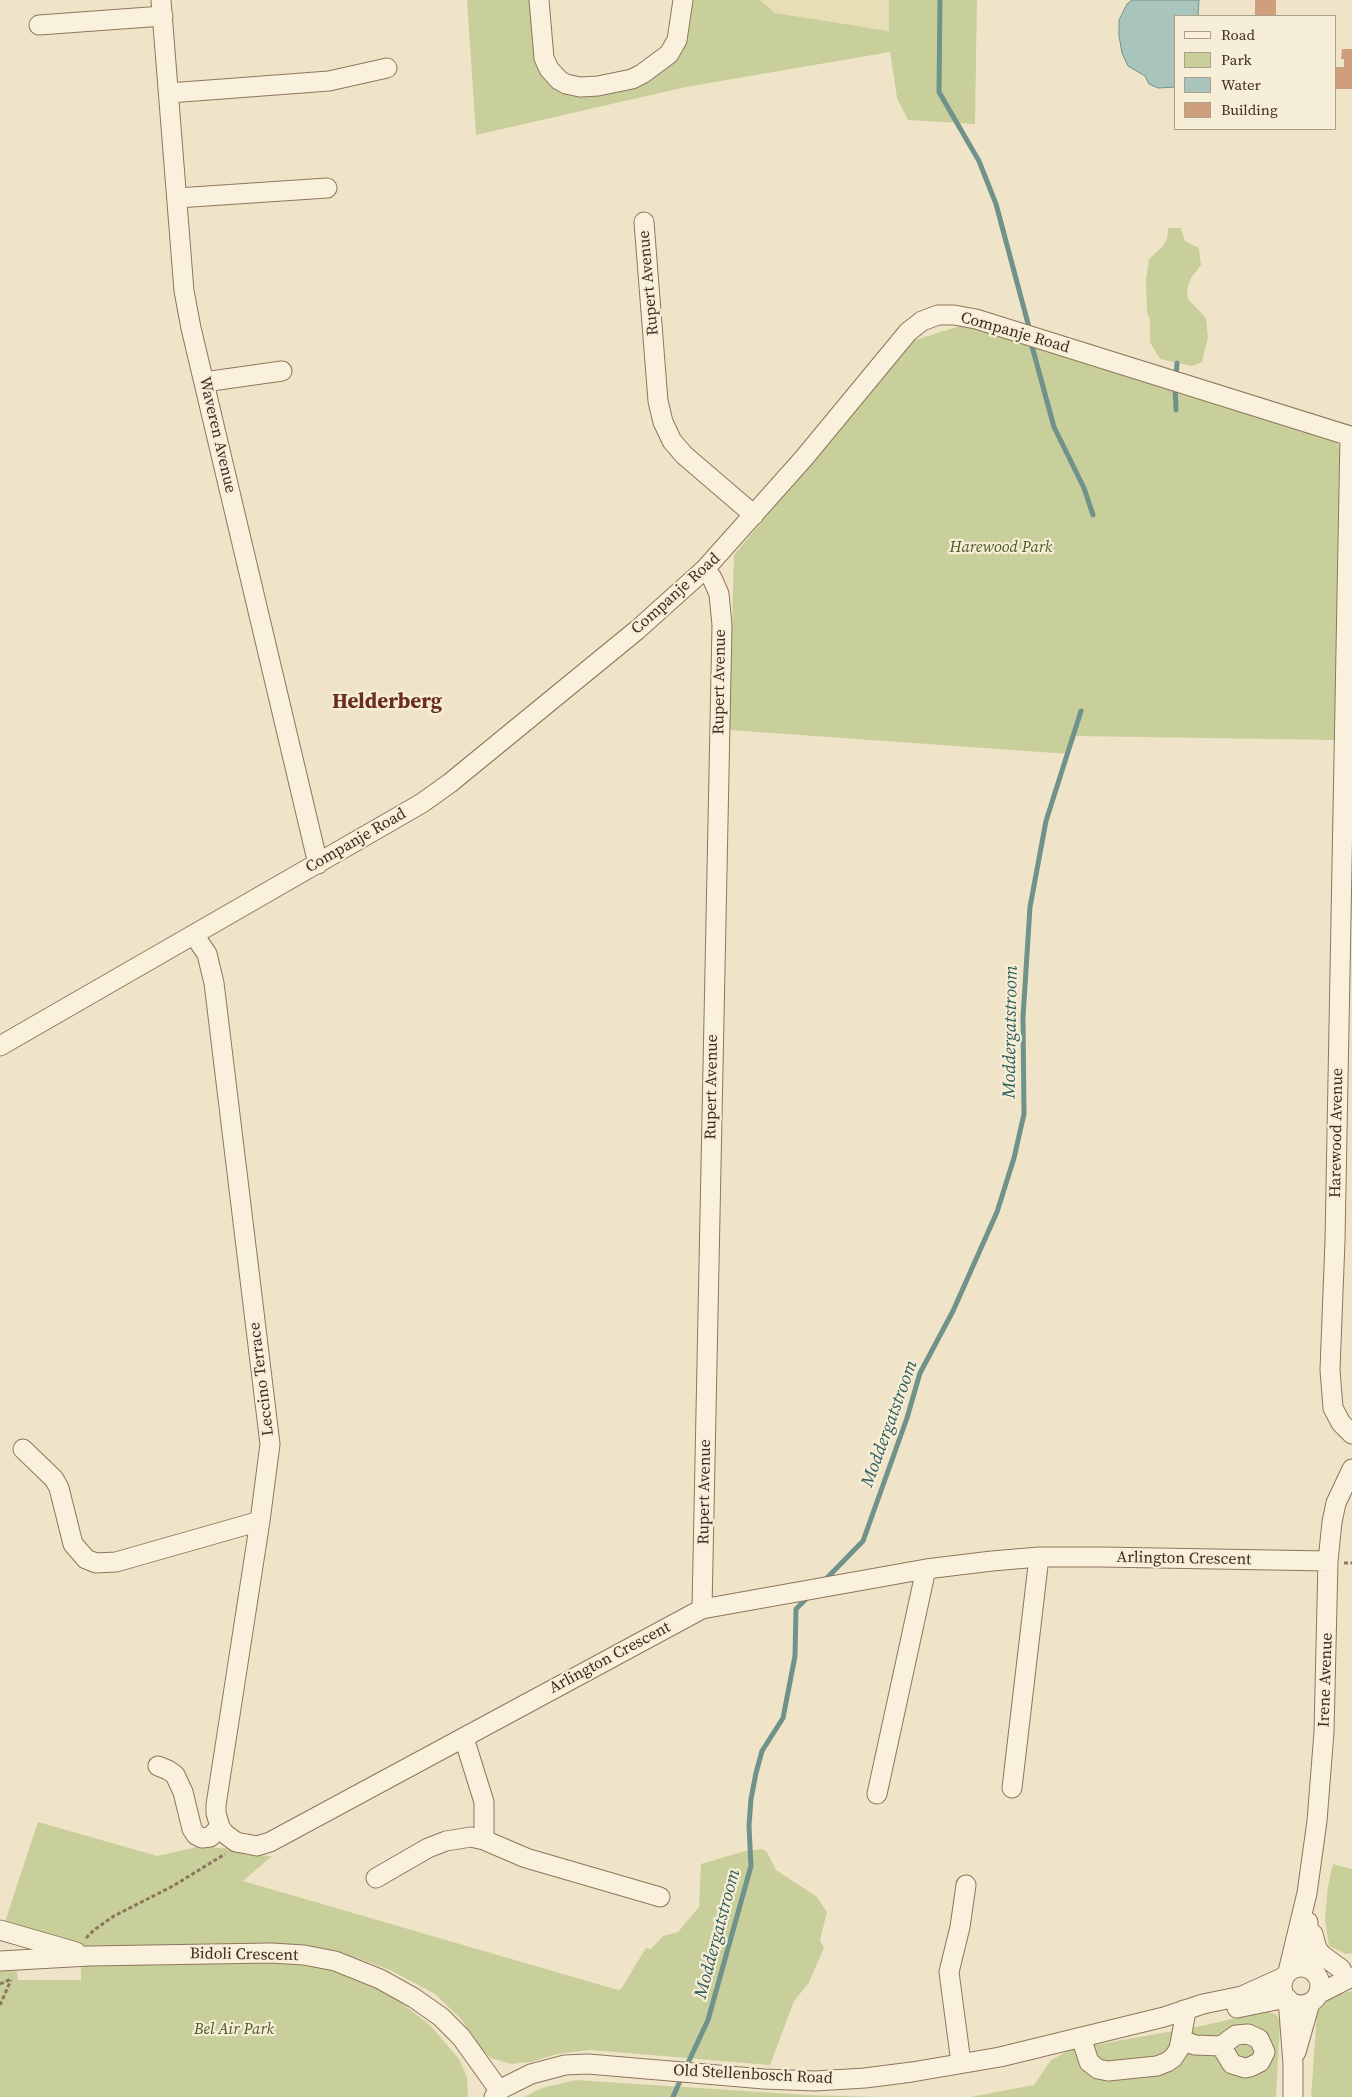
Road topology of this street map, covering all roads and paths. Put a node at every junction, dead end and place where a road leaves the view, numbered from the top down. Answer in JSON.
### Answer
{"nodes":[{"id":1,"x":539,"y":0,"type":"edge"},
{"id":2,"x":683,"y":0,"type":"edge"},
{"id":3,"x":162,"y":8,"type":"edge"},
{"id":4,"x":40,"y":25,"type":"dead end"},
{"id":5,"x":387,"y":68,"type":"dead end"},
{"id":6,"x":169,"y":94,"type":"junction"},
{"id":7,"x":327,"y":188,"type":"dead end"},
{"id":8,"x":177,"y":198,"type":"junction"},
{"id":9,"x":644,"y":222,"type":"dead end"},
{"id":10,"x":282,"y":371,"type":"dead end"},
{"id":11,"x":204,"y":382,"type":"junction"},
{"id":12,"x":1351,"y":435,"type":"edge"},
{"id":13,"x":754,"y":515,"type":"junction"},
{"id":14,"x":1350,"y":522,"type":"edge"},
{"id":15,"x":705,"y":569,"type":"junction"},
{"id":16,"x":318,"y":864,"type":"junction"},
{"id":17,"x":1347,"y":894,"type":"edge"},
{"id":18,"x":194,"y":935,"type":"junction"},
{"id":19,"x":0,"y":1046,"type":"edge"},
{"id":20,"x":1352,"y":1434,"type":"edge"},
{"id":21,"x":23,"y":1449,"type":"dead end"},
{"id":22,"x":1352,"y":1469,"type":"edge"},
{"id":23,"x":260,"y":1521,"type":"junction"},
{"id":24,"x":1039,"y":1557,"type":"junction"},
{"id":25,"x":1328,"y":1561,"type":"junction"},
{"id":26,"x":926,"y":1569,"type":"junction"},
{"id":27,"x":702,"y":1609,"type":"junction"},
{"id":28,"x":464,"y":1738,"type":"junction"},
{"id":29,"x":158,"y":1766,"type":"dead end"},
{"id":30,"x":1012,"y":1788,"type":"dead end"},
{"id":31,"x":877,"y":1794,"type":"dead end"},
{"id":32,"x":220,"y":1827,"type":"junction"},
{"id":33,"x":484,"y":1840,"type":"junction"},
{"id":34,"x":236,"y":1842,"type":"junction"},
{"id":35,"x":376,"y":1878,"type":"dead end"},
{"id":36,"x":966,"y":1885,"type":"dead end"},
{"id":37,"x":1308,"y":1893,"type":"junction"},
{"id":38,"x":660,"y":1897,"type":"dead end"},
{"id":39,"x":1309,"y":1914,"type":"junction"},
{"id":40,"x":0,"y":1930,"type":"edge"},
{"id":41,"x":1297,"y":1942,"type":"junction"},
{"id":42,"x":0,"y":1944,"type":"edge"},
{"id":43,"x":32,"y":1949,"type":"junction"},
{"id":44,"x":81,"y":1954,"type":"junction"},
{"id":45,"x":0,"y":1961,"type":"edge"},
{"id":46,"x":1313,"y":1971,"type":"junction"},
{"id":47,"x":1348,"y":1971,"type":"edge"},
{"id":48,"x":1286,"y":1974,"type":"junction"},
{"id":49,"x":12,"y":1979,"type":"dead end"},
{"id":50,"x":1287,"y":1999,"type":"junction"},
{"id":51,"x":1314,"y":1999,"type":"junction"},
{"id":52,"x":1203,"y":2004,"type":"junction"},
{"id":53,"x":0,"y":2005,"type":"edge"},
{"id":54,"x":1185,"y":2014,"type":"junction"},
{"id":55,"x":1081,"y":2038,"type":"junction"},
{"id":56,"x":1181,"y":2040,"type":"junction"},
{"id":57,"x":1221,"y":2046,"type":"dead end"},
{"id":58,"x":961,"y":2064,"type":"junction"},
{"id":59,"x":1293,"y":2064,"type":"junction"},
{"id":60,"x":496,"y":2093,"type":"edge"},
{"id":61,"x":1293,"y":2096,"type":"edge"}],
"edges":[{"from":1,"to":2,"type":"street"},
{"from":3,"to":4,"type":"street"},
{"from":3,"to":6,"type":"street","name":"Waveren Avenue"},
{"from":5,"to":6,"type":"street"},
{"from":6,"to":8,"type":"street","name":"Waveren Avenue"},
{"from":7,"to":8,"type":"street"},
{"from":8,"to":11,"type":"street","name":"Waveren Avenue"},
{"from":9,"to":13,"type":"street","name":"Rupert Avenue"},
{"from":10,"to":11,"type":"street"},
{"from":11,"to":16,"type":"street","name":"Waveren Avenue"},
{"from":12,"to":13,"type":"street","name":"Companje Road"},
{"from":12,"to":14,"type":"street","name":"Harewood Avenue"},
{"from":13,"to":15,"type":"street","name":"Companje Road"},
{"from":14,"to":17,"type":"street","name":"Harewood Avenue"},
{"from":15,"to":16,"type":"street","name":"Companje Road"},
{"from":15,"to":27,"type":"street","name":"Rupert Avenue"},
{"from":16,"to":18,"type":"street","name":"Companje Road"},
{"from":17,"to":20,"type":"street","name":"Harewood Avenue"},
{"from":18,"to":19,"type":"street","name":"Companje Road"},
{"from":18,"to":23,"type":"street","name":"Leccino Terrace"},
{"from":21,"to":23,"type":"street"},
{"from":22,"to":25,"type":"street","name":"Irene Avenue"},
{"from":23,"to":32,"type":"street","name":"Leccino Terrace"},
{"from":24,"to":25,"type":"street","name":"Arlington Crescent"},
{"from":24,"to":26,"type":"street","name":"Arlington Crescent"},
{"from":24,"to":30,"type":"street"},
{"from":25,"to":37,"type":"street","name":"Irene Avenue"},
{"from":26,"to":27,"type":"street","name":"Arlington Crescent"},
{"from":26,"to":31,"type":"street"},
{"from":27,"to":28,"type":"street","name":"Arlington Crescent"},
{"from":28,"to":33,"type":"street"},
{"from":28,"to":34,"type":"street","name":"Arlington Crescent"},
{"from":29,"to":32,"type":"street"},
{"from":32,"to":34,"type":"street"},
{"from":33,"to":35,"type":"street"},
{"from":33,"to":38,"type":"street"},
{"from":34,"to":44,"type":"path"},
{"from":36,"to":58,"type":"street"},
{"from":37,"to":39,"type":"street","name":"Irene Avenue"},
{"from":37,"to":41,"type":"street","name":"Irene Avenue"},
{"from":39,"to":46,"type":"street","name":"Irene Avenue"},
{"from":39,"to":47,"type":"street"},
{"from":40,"to":43,"type":"street","name":"Bidoli Crescent"},
{"from":41,"to":48,"type":"street","name":"Irene Avenue"},
{"from":41,"to":52,"type":"street"},
{"from":42,"to":43,"type":"street","name":"Bidoli Crescent"},
{"from":43,"to":44,"type":"street","name":"Bidoli Crescent"},
{"from":43,"to":45,"type":"street","name":"Bidoli Crescent"},
{"from":44,"to":60,"type":"street","name":"Bidoli Crescent"},
{"from":46,"to":47,"type":"street"},
{"from":46,"to":48,"type":"street"},
{"from":46,"to":51,"type":"street"},
{"from":47,"to":51,"type":"street"},
{"from":48,"to":50,"type":"street"},
{"from":48,"to":52,"type":"street","name":"Old Stellenbosch Road"},
{"from":49,"to":53,"type":"path"},
{"from":50,"to":51,"type":"street"},
{"from":50,"to":54,"type":"street","name":"Old Stellenbosch Road"},
{"from":50,"to":59,"type":"street"},
{"from":51,"to":59,"type":"street"},
{"from":52,"to":54,"type":"street","name":"Old Stellenbosch Road"},
{"from":54,"to":55,"type":"street","name":"Old Stellenbosch Road"},
{"from":54,"to":56,"type":"street"},
{"from":55,"to":56,"type":"street"},
{"from":55,"to":58,"type":"street","name":"Old Stellenbosch Road"},
{"from":56,"to":57,"type":"street"},
{"from":58,"to":60,"type":"street","name":"Old Stellenbosch Road"},
{"from":59,"to":61,"type":"street"}]}
